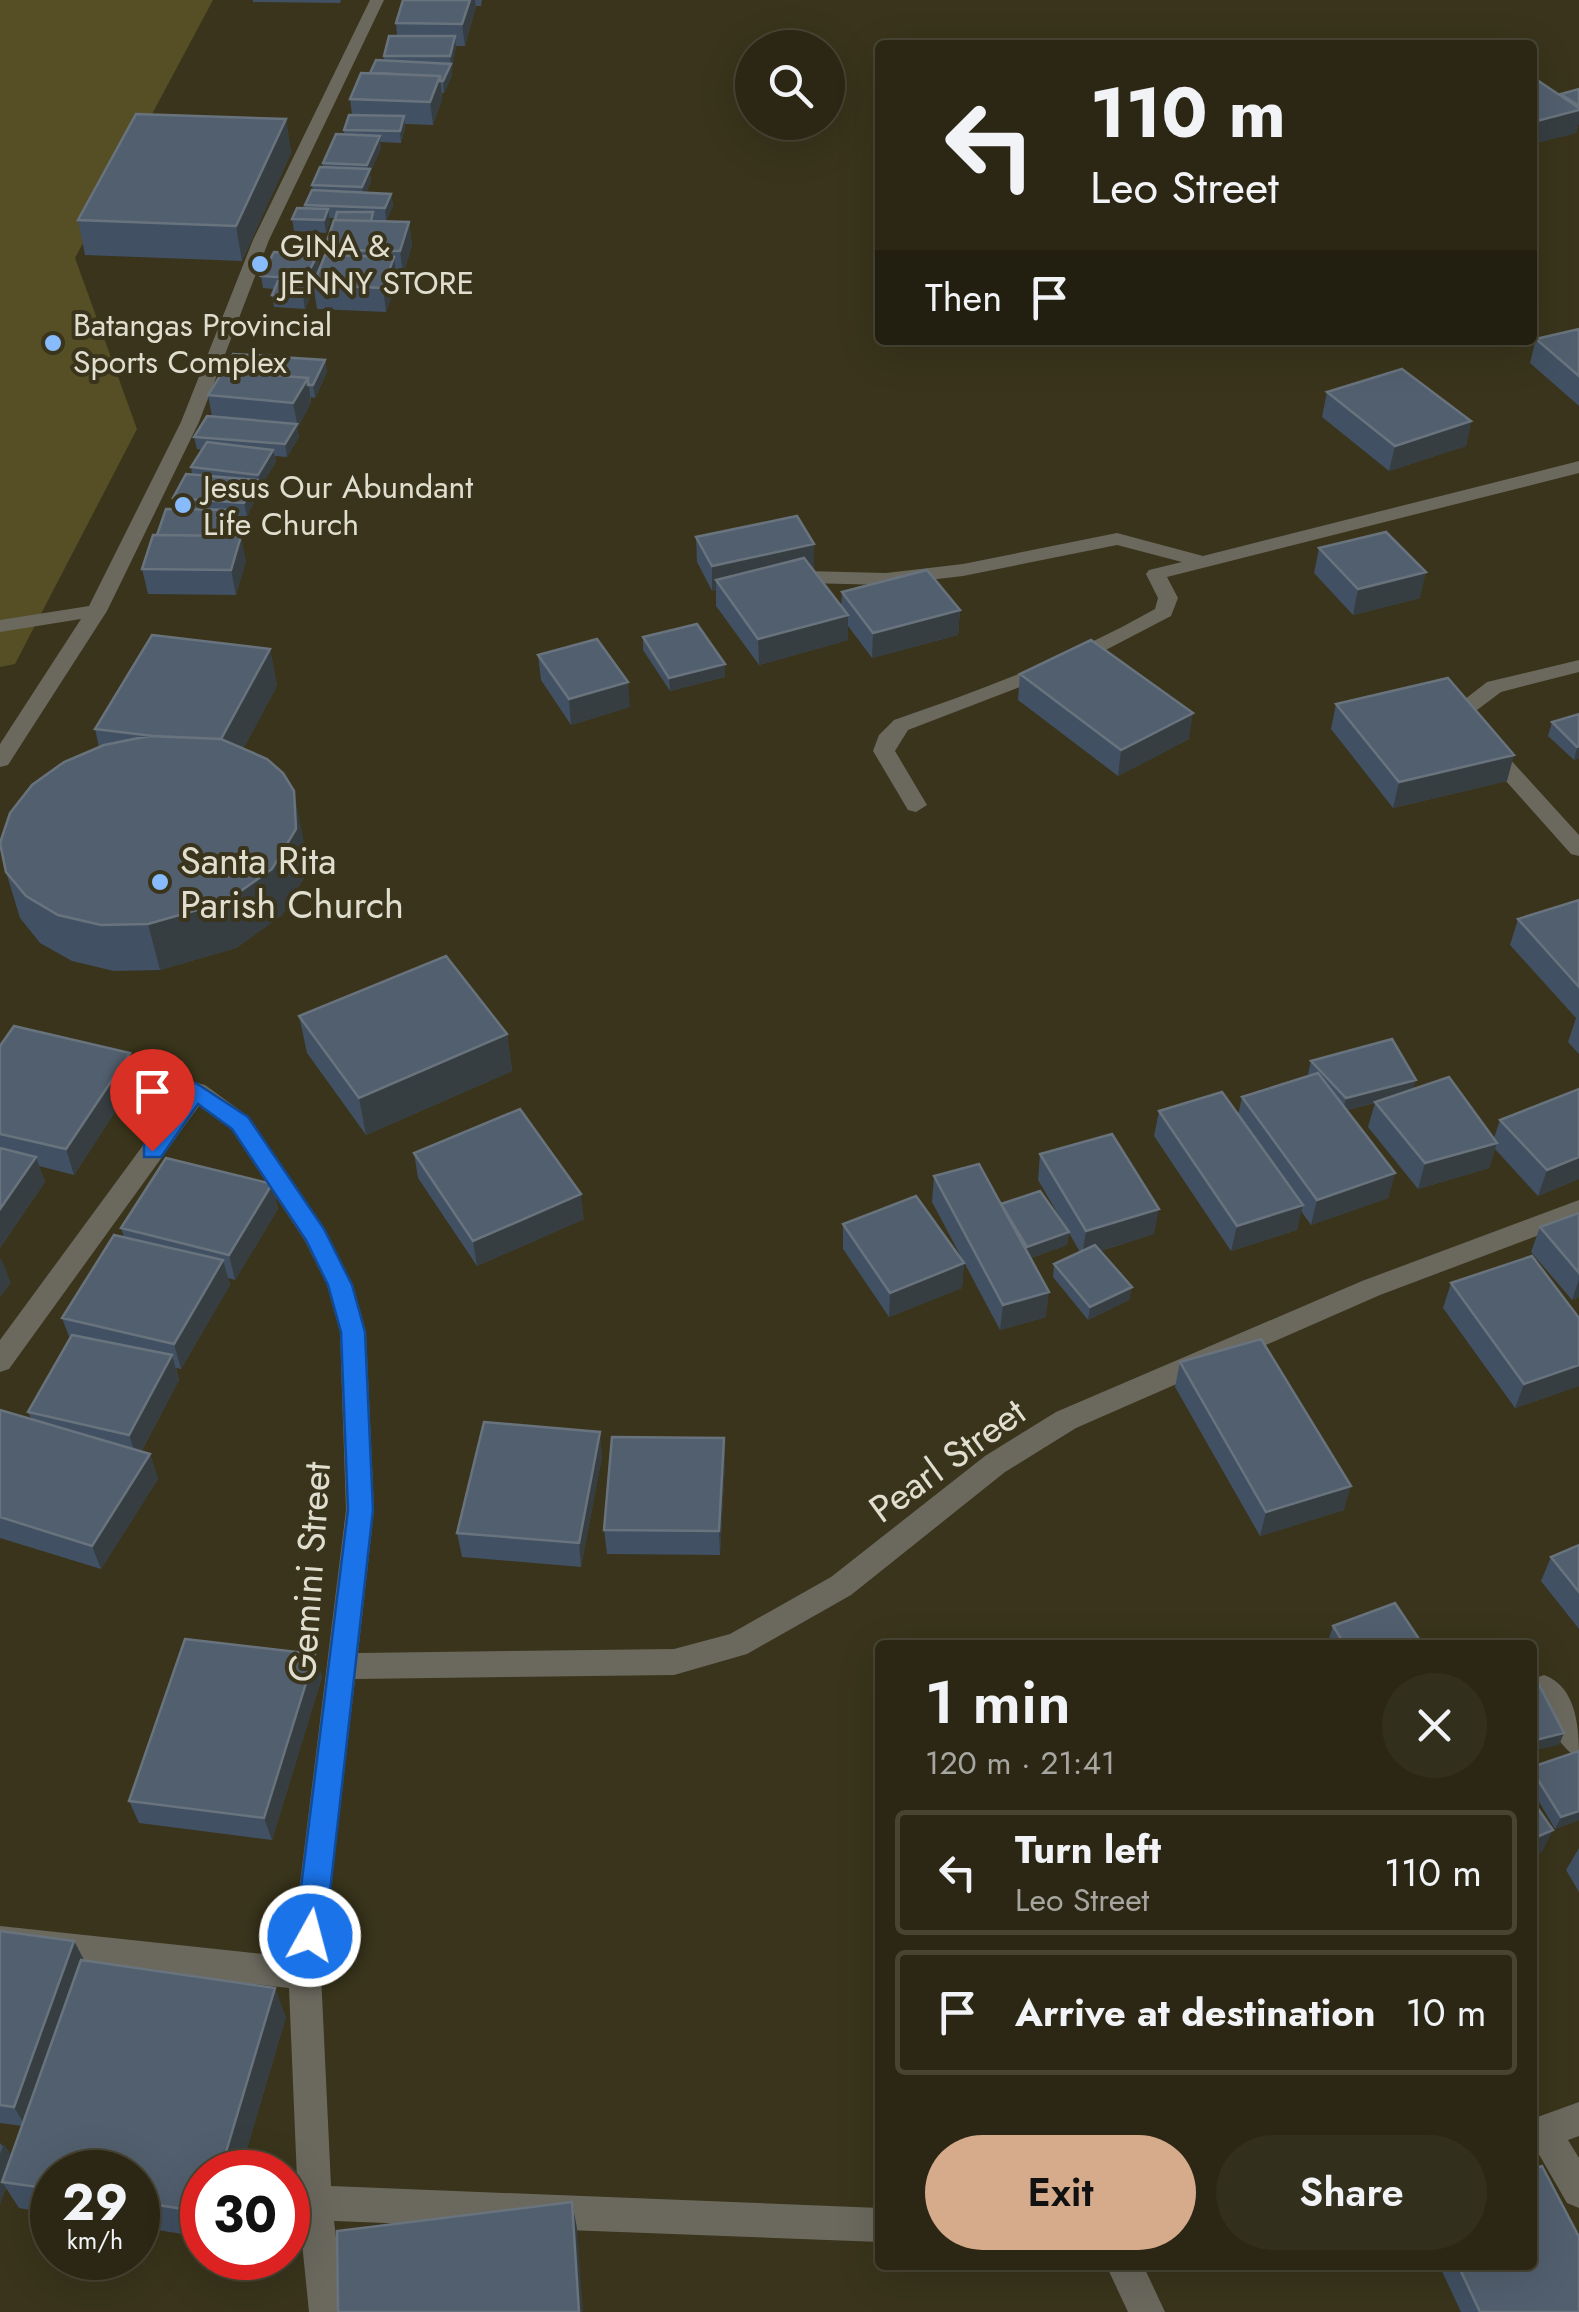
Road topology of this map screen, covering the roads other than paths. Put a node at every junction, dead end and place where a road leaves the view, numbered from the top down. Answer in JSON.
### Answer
{"nodes":[{"id":1,"x":377,"y":0,"type":"edge"},
{"id":2,"x":1579,"y":467,"type":"edge"},
{"id":3,"x":1205,"y":560,"type":"junction"},
{"id":4,"x":805,"y":578,"type":"edge"},
{"id":5,"x":97,"y":611,"type":"junction"},
{"id":6,"x":0,"y":626,"type":"edge"},
{"id":7,"x":1579,"y":666,"type":"edge"},
{"id":8,"x":0,"y":760,"type":"edge"},
{"id":9,"x":916,"y":806,"type":"dead end"},
{"id":10,"x":1579,"y":849,"type":"edge"},
{"id":11,"x":71,"y":1057,"type":"edge"},
{"id":12,"x":196,"y":1091,"type":"junction"},
{"id":13,"x":1579,"y":1210,"type":"edge"},
{"id":14,"x":0,"y":1361,"type":"edge"},
{"id":15,"x":345,"y":1666,"type":"junction"},
{"id":16,"x":1544,"y":1688,"type":"edge"},
{"id":17,"x":1579,"y":1744,"type":"edge"},
{"id":18,"x":0,"y":1941,"type":"edge"},
{"id":19,"x":305,"y":1974,"type":"junction"},
{"id":20,"x":1579,"y":2119,"type":"edge"},
{"id":21,"x":1539,"y":2134,"type":"edge"},
{"id":22,"x":1579,"y":2191,"type":"edge"},
{"id":23,"x":314,"y":2203,"type":"junction"},
{"id":24,"x":875,"y":2225,"type":"edge"},
{"id":25,"x":1126,"y":2270,"type":"edge"},
{"id":26,"x":327,"y":2312,"type":"edge"},
{"id":27,"x":1147,"y":2312,"type":"edge"}],
"edges":[{"from":1,"to":5,"type":"street"},
{"from":2,"to":3,"type":"street"},
{"from":3,"to":4,"type":"street"},
{"from":3,"to":9,"type":"street"},
{"from":5,"to":6,"type":"street"},
{"from":5,"to":8,"type":"street"},
{"from":7,"to":10,"type":"street"},
{"from":11,"to":12,"type":"street","name":"Gemini Street"},
{"from":12,"to":14,"type":"street"},
{"from":12,"to":15,"type":"street","name":"Gemini Street"},
{"from":13,"to":15,"type":"street","name":"Pearl Street"},
{"from":15,"to":19,"type":"street","name":"Gemini Street"},
{"from":16,"to":17,"type":"street"},
{"from":18,"to":19,"type":"street"},
{"from":19,"to":23,"type":"street","name":"Gemini Street"},
{"from":20,"to":21,"type":"street"},
{"from":21,"to":22,"type":"street"},
{"from":23,"to":24,"type":"street"},
{"from":23,"to":26,"type":"street","name":"Gemini Street"},
{"from":25,"to":27,"type":"street"}]}
